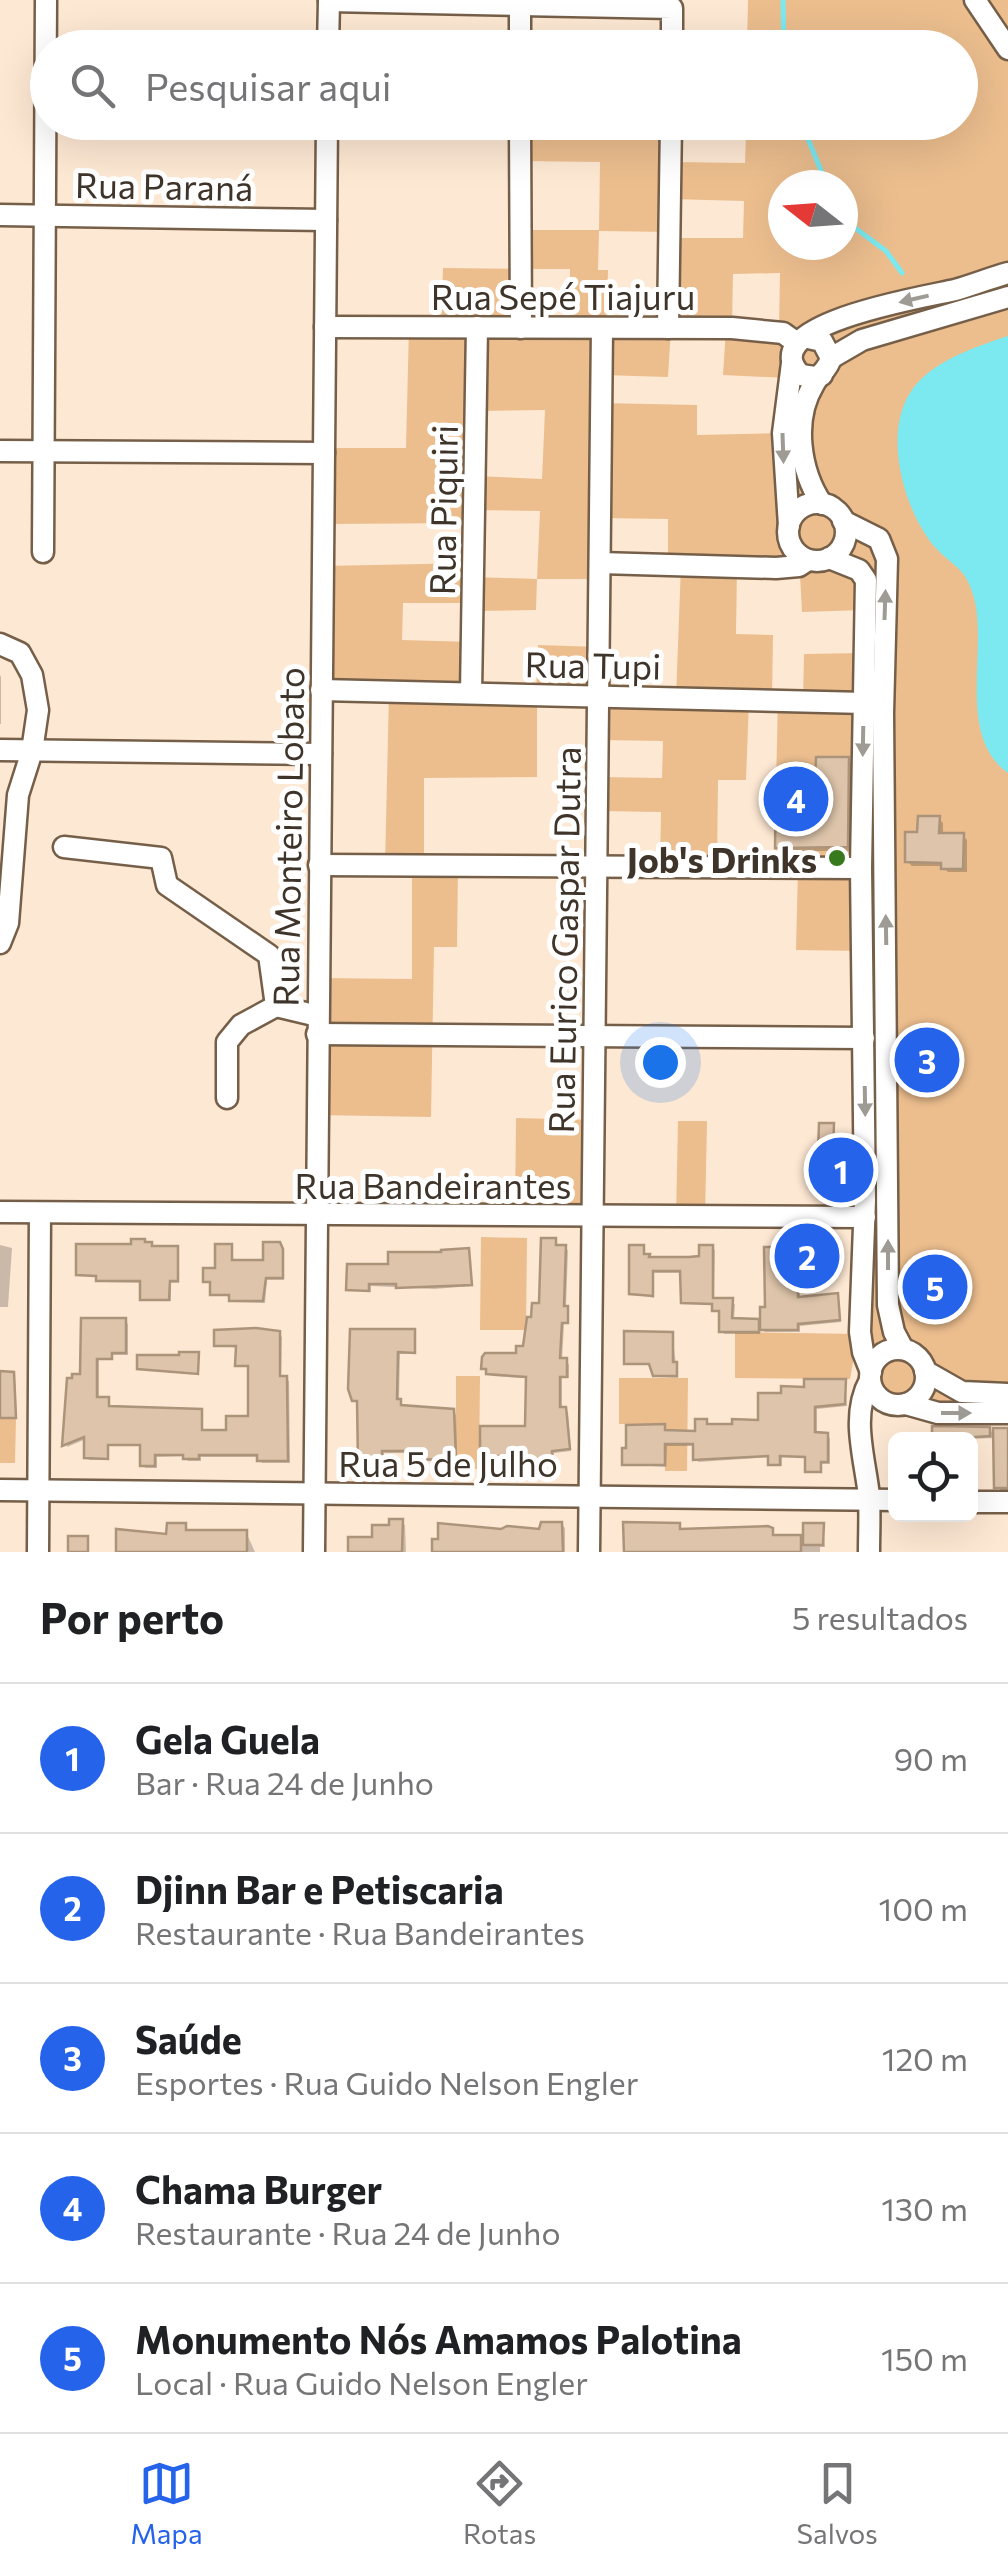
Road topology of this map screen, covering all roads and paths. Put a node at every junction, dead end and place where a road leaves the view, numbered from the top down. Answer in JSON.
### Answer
{"nodes":[{"id":1,"x":46,"y":0,"type":"edge"},
{"id":2,"x":329,"y":0,"type":"edge"},
{"id":3,"x":975,"y":0,"type":"edge"},
{"id":4,"x":520,"y":5,"type":"junction"},
{"id":5,"x":46,"y":30,"type":"edge"},
{"id":6,"x":328,"y":30,"type":"edge"},
{"id":7,"x":520,"y":30,"type":"edge"},
{"id":8,"x":672,"y":30,"type":"edge"},
{"id":9,"x":1008,"y":49,"type":"edge"},
{"id":10,"x":45,"y":140,"type":"edge"},
{"id":11,"x":327,"y":140,"type":"edge"},
{"id":12,"x":520,"y":140,"type":"edge"},
{"id":13,"x":670,"y":140,"type":"edge"},
{"id":14,"x":0,"y":215,"type":"edge"},
{"id":15,"x":45,"y":216,"type":"junction"},
{"id":16,"x":326,"y":220,"type":"junction"},
{"id":17,"x":1008,"y":273,"type":"edge"},
{"id":18,"x":1008,"y":297,"type":"edge"},
{"id":19,"x":325,"y":326,"type":"junction"},
{"id":20,"x":477,"y":327,"type":"junction"},
{"id":21,"x":521,"y":328,"type":"junction"},
{"id":22,"x":602,"y":328,"type":"junction"},
{"id":23,"x":668,"y":328,"type":"junction"},
{"id":24,"x":799,"y":348,"type":"junction"},
{"id":25,"x":826,"y":366,"type":"junction"},
{"id":26,"x":0,"y":451,"type":"edge"},
{"id":27,"x":43,"y":451,"type":"junction"},
{"id":28,"x":324,"y":453,"type":"junction"},
{"id":29,"x":822,"y":504,"type":"junction"},
{"id":30,"x":843,"y":521,"type":"junction"},
{"id":31,"x":789,"y":534,"type":"junction"},
{"id":32,"x":43,"y":552,"type":"dead end"},
{"id":33,"x":818,"y":559,"type":"junction"},
{"id":34,"x":600,"y":564,"type":"junction"},
{"id":35,"x":776,"y":568,"type":"junction"},
{"id":36,"x":0,"y":644,"type":"edge"},
{"id":37,"x":321,"y":690,"type":"junction"},
{"id":38,"x":471,"y":694,"type":"junction"},
{"id":39,"x":599,"y":696,"type":"junction"},
{"id":40,"x":865,"y":703,"type":"junction"},
{"id":41,"x":0,"y":750,"type":"edge"},
{"id":42,"x":32,"y":750,"type":"junction"},
{"id":43,"x":321,"y":754,"type":"junction"},
{"id":44,"x":64,"y":847,"type":"dead end"},
{"id":45,"x":320,"y":865,"type":"junction"},
{"id":46,"x":598,"y":868,"type":"junction"},
{"id":47,"x":861,"y":868,"type":"junction"},
{"id":48,"x":0,"y":944,"type":"edge"},
{"id":49,"x":276,"y":1006,"type":"junction"},
{"id":50,"x":318,"y":1025,"type":"junction"},
{"id":51,"x":592,"y":1036,"type":"junction"},
{"id":52,"x":864,"y":1038,"type":"junction"},
{"id":53,"x":227,"y":1098,"type":"dead end"},
{"id":54,"x":0,"y":1212,"type":"edge"},
{"id":55,"x":40,"y":1213,"type":"junction"},
{"id":56,"x":315,"y":1216,"type":"junction"},
{"id":57,"x":592,"y":1216,"type":"junction"},
{"id":58,"x":865,"y":1217,"type":"junction"},
{"id":59,"x":903,"y":1350,"type":"junction"},
{"id":60,"x":925,"y":1370,"type":"junction"},
{"id":61,"x":870,"y":1376,"type":"junction"},
{"id":62,"x":1008,"y":1394,"type":"edge"},
{"id":63,"x":902,"y":1404,"type":"junction"},
{"id":64,"x":1008,"y":1413,"type":"edge"},
{"id":65,"x":860,"y":1428,"type":"junction"},
{"id":66,"x":0,"y":1490,"type":"edge"},
{"id":67,"x":38,"y":1490,"type":"junction"},
{"id":68,"x":314,"y":1494,"type":"junction"},
{"id":69,"x":588,"y":1496,"type":"junction"},
{"id":70,"x":869,"y":1500,"type":"junction"},
{"id":71,"x":888,"y":1500,"type":"edge"},
{"id":72,"x":978,"y":1502,"type":"edge"},
{"id":73,"x":1008,"y":1502,"type":"edge"},
{"id":74,"x":38,"y":1552,"type":"edge"},
{"id":75,"x":314,"y":1552,"type":"edge"},
{"id":76,"x":588,"y":1552,"type":"edge"},
{"id":77,"x":869,"y":1552,"type":"edge"}],
"edges":[{"from":1,"to":5,"type":"street"},
{"from":2,"to":4,"type":"street"},
{"from":2,"to":6,"type":"street"},
{"from":3,"to":9,"type":"street"},
{"from":4,"to":7,"type":"street"},
{"from":4,"to":8,"type":"street"},
{"from":10,"to":15,"type":"street"},
{"from":11,"to":16,"type":"street","name":"Rua Monteiro Lobato"},
{"from":12,"to":21,"type":"street"},
{"from":13,"to":23,"type":"street"},
{"from":14,"to":15,"type":"street","name":"Rua Paraná"},
{"from":15,"to":16,"type":"street","name":"Rua Paraná"},
{"from":15,"to":27,"type":"street"},
{"from":16,"to":19,"type":"street","name":"Rua Monteiro Lobato"},
{"from":17,"to":24,"type":"street","one_way":true},
{"from":18,"to":25,"type":"street"},
{"from":19,"to":20,"type":"street","name":"Rua Sepé Tiajuru"},
{"from":19,"to":28,"type":"street","name":"Rua Monteiro Lobato"},
{"from":20,"to":21,"type":"street","name":"Rua Sepé Tiajuru"},
{"from":20,"to":38,"type":"street","name":"Rua Piquiri"},
{"from":21,"to":22,"type":"street","name":"Rua Sepé Tiajuru"},
{"from":22,"to":23,"type":"street","name":"Rua Sepé Tiajuru"},
{"from":22,"to":34,"type":"street","name":"Rua Eurico Gaspar Dutra"},
{"from":23,"to":24,"type":"street","name":"Rua Sepé Tiajuru"},
{"from":24,"to":25,"type":"street"},
{"from":24,"to":25,"type":"street","name":"Rua Sepé Tiajuru"},
{"from":24,"to":31,"type":"street","one_way":true},
{"from":25,"to":29,"type":"street"},
{"from":26,"to":27,"type":"street"},
{"from":27,"to":28,"type":"street"},
{"from":27,"to":32,"type":"street"},
{"from":28,"to":37,"type":"street","name":"Rua Monteiro Lobato"},
{"from":29,"to":30,"type":"street"},
{"from":29,"to":31,"type":"street"},
{"from":30,"to":33,"type":"street"},
{"from":59,"to":30,"type":"street","one_way":true},
{"from":31,"to":33,"type":"street"},
{"from":31,"to":35,"type":"street"},
{"from":33,"to":35,"type":"street"},
{"from":33,"to":40,"type":"street"},
{"from":34,"to":35,"type":"street"},
{"from":34,"to":39,"type":"street","name":"Rua Eurico Gaspar Dutra"},
{"from":36,"to":42,"type":"street"},
{"from":37,"to":38,"type":"street","name":"Rua Tupi"},
{"from":37,"to":43,"type":"street","name":"Rua Monteiro Lobato"},
{"from":38,"to":39,"type":"street","name":"Rua Tupi"},
{"from":39,"to":40,"type":"street","name":"Rua Tupi"},
{"from":39,"to":46,"type":"street","name":"Rua Eurico Gaspar Dutra"},
{"from":40,"to":47,"type":"street","one_way":true},
{"from":41,"to":42,"type":"street"},
{"from":42,"to":43,"type":"street"},
{"from":42,"to":48,"type":"street"},
{"from":43,"to":45,"type":"street","name":"Rua Monteiro Lobato"},
{"from":44,"to":49,"type":"street"},
{"from":45,"to":46,"type":"street"},
{"from":45,"to":50,"type":"street","name":"Rua Monteiro Lobato"},
{"from":46,"to":47,"type":"street"},
{"from":46,"to":51,"type":"street","name":"Rua Eurico Gaspar Dutra"},
{"from":47,"to":52,"type":"street"},
{"from":49,"to":50,"type":"street"},
{"from":49,"to":53,"type":"street"},
{"from":50,"to":51,"type":"street"},
{"from":50,"to":56,"type":"street","name":"Rua Monteiro Lobato"},
{"from":51,"to":52,"type":"street"},
{"from":51,"to":57,"type":"street","name":"Rua Eurico Gaspar Dutra"},
{"from":52,"to":58,"type":"street","one_way":true},
{"from":54,"to":55,"type":"street","name":"Rua Bandeirantes"},
{"from":55,"to":56,"type":"street","name":"Rua Bandeirantes"},
{"from":55,"to":67,"type":"street"},
{"from":56,"to":57,"type":"street","name":"Rua Bandeirantes"},
{"from":56,"to":68,"type":"street","name":"Rua Monteiro Lobato"},
{"from":57,"to":58,"type":"street","name":"Rua Bandeirantes"},
{"from":57,"to":69,"type":"street","name":"Rua Eurico Gaspar Dutra"},
{"from":58,"to":61,"type":"street"},
{"from":59,"to":60,"type":"street"},
{"from":59,"to":61,"type":"street"},
{"from":60,"to":62,"type":"street"},
{"from":60,"to":63,"type":"street"},
{"from":61,"to":63,"type":"street"},
{"from":61,"to":65,"type":"street"},
{"from":63,"to":64,"type":"street","one_way":true},
{"from":63,"to":65,"type":"street"},
{"from":65,"to":70,"type":"street"},
{"from":66,"to":67,"type":"street","name":"Rua 5 de Julho"},
{"from":67,"to":68,"type":"street","name":"Rua 5 de Julho"},
{"from":67,"to":74,"type":"street"},
{"from":68,"to":69,"type":"street","name":"Rua 5 de Julho"},
{"from":68,"to":75,"type":"street","name":"Rua Monteiro Lobato"},
{"from":69,"to":70,"type":"street","name":"Rua 5 de Julho"},
{"from":69,"to":76,"type":"street","name":"Rua Eurico Gaspar Dutra"},
{"from":70,"to":71,"type":"street","name":"Rua 5 de Julho"},
{"from":70,"to":77,"type":"street"},
{"from":72,"to":73,"type":"street"}]}
